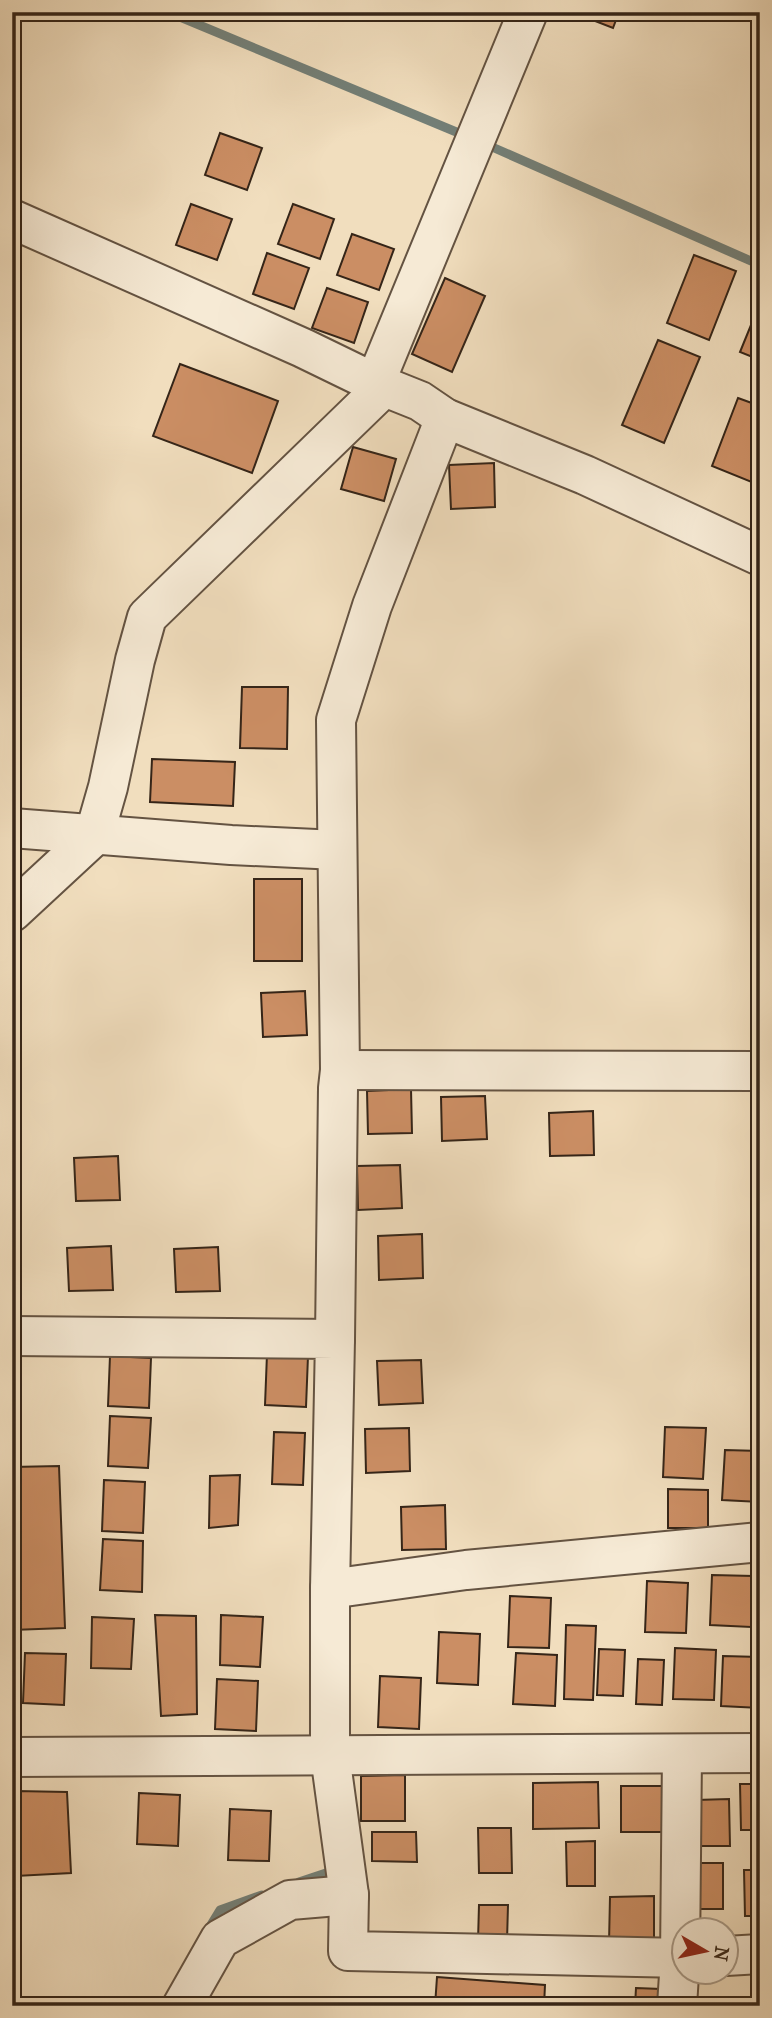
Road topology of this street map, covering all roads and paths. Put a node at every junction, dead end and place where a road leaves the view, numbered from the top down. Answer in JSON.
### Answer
{"nodes":[{"id":1,"x":528,"y":12,"type":"edge"},
{"id":2,"x":12,"y":219,"type":"edge"},
{"id":3,"x":380,"y":385,"type":"junction"},
{"id":4,"x":445,"y":418,"type":"junction"},
{"id":5,"x":760,"y":556,"type":"edge"},
{"id":6,"x":12,"y":828,"type":"edge"},
{"id":7,"x":94,"y":835,"type":"junction"},
{"id":8,"x":337,"y":850,"type":"junction"},
{"id":9,"x":12,"y":912,"type":"edge"},
{"id":10,"x":341,"y":1070,"type":"junction"},
{"id":11,"x":760,"y":1071,"type":"edge"},
{"id":12,"x":12,"y":1336,"type":"edge"},
{"id":13,"x":335,"y":1339,"type":"junction"},
{"id":14,"x":760,"y":1542,"type":"edge"},
{"id":15,"x":330,"y":1589,"type":"junction"},
{"id":16,"x":682,"y":1754,"type":"junction"},
{"id":17,"x":760,"y":1754,"type":"edge"},
{"id":18,"x":330,"y":1755,"type":"junction"},
{"id":19,"x":12,"y":1757,"type":"edge"},
{"id":20,"x":349,"y":1895,"type":"junction"},
{"id":21,"x":682,"y":1916,"type":"edge"},
{"id":22,"x":760,"y":1954,"type":"edge"},
{"id":23,"x":740,"y":1955,"type":"edge"},
{"id":24,"x":670,"y":1958,"type":"edge"},
{"id":25,"x":679,"y":1986,"type":"edge"},
{"id":26,"x":182,"y":2006,"type":"edge"},
{"id":27,"x":677,"y":2006,"type":"edge"}],
"edges":[{"from":1,"to":3,"type":"street"},
{"from":2,"to":3,"type":"street"},
{"from":3,"to":4,"type":"street"},
{"from":3,"to":7,"type":"street"},
{"from":4,"to":5,"type":"street"},
{"from":4,"to":8,"type":"street"},
{"from":6,"to":7,"type":"street"},
{"from":7,"to":8,"type":"street"},
{"from":7,"to":9,"type":"street"},
{"from":8,"to":10,"type":"street"},
{"from":10,"to":11,"type":"street"},
{"from":10,"to":13,"type":"street"},
{"from":12,"to":13,"type":"street"},
{"from":13,"to":15,"type":"street"},
{"from":14,"to":15,"type":"street"},
{"from":15,"to":18,"type":"street"},
{"from":16,"to":17,"type":"street"},
{"from":16,"to":18,"type":"street"},
{"from":16,"to":21,"type":"street"},
{"from":18,"to":19,"type":"street"},
{"from":18,"to":20,"type":"street"},
{"from":20,"to":24,"type":"street"},
{"from":20,"to":26,"type":"street"},
{"from":22,"to":23,"type":"street"},
{"from":25,"to":27,"type":"street"}]}
